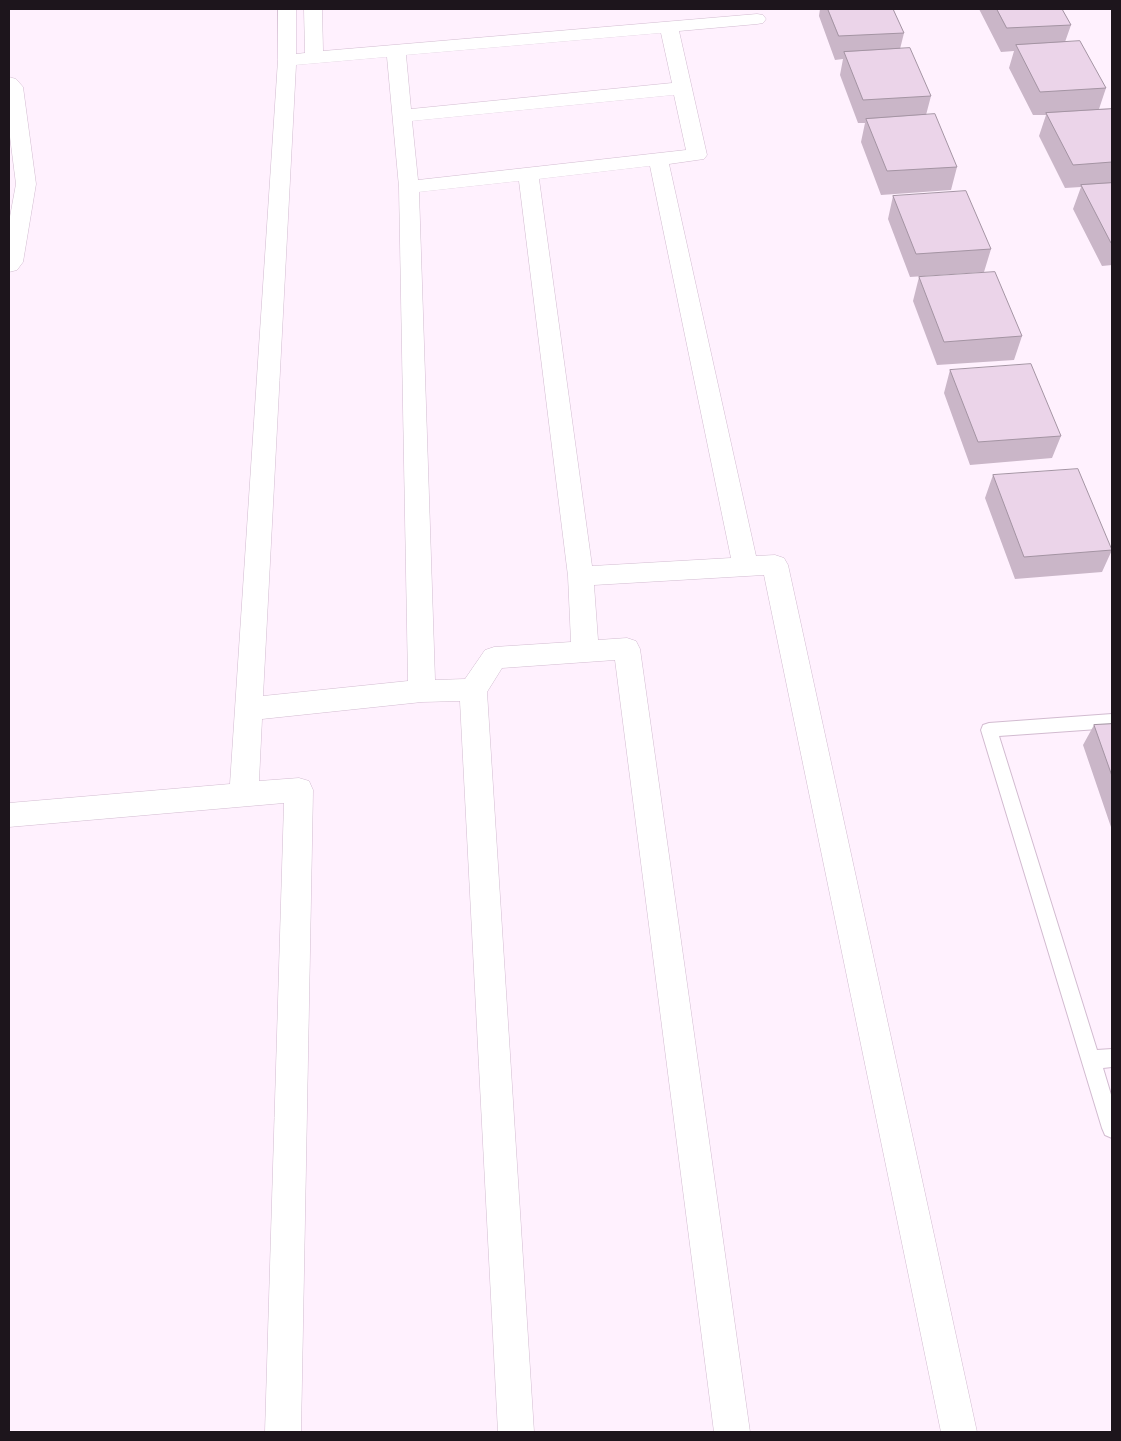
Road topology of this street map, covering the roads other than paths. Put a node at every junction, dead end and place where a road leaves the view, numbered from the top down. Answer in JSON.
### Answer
{"nodes":[{"id":1,"x":287,"y":9,"type":"edge"},
{"id":2,"x":313,"y":9,"type":"edge"},
{"id":3,"x":757,"y":19,"type":"dead end"},
{"id":4,"x":669,"y":26,"type":"junction"},
{"id":5,"x":396,"y":50,"type":"junction"},
{"id":6,"x":314,"y":57,"type":"junction"},
{"id":7,"x":286,"y":60,"type":"junction"},
{"id":8,"x":9,"y":83,"type":"edge"},
{"id":9,"x":682,"y":88,"type":"junction"},
{"id":10,"x":402,"y":116,"type":"junction"},
{"id":11,"x":658,"y":160,"type":"junction"},
{"id":12,"x":528,"y":174,"type":"junction"},
{"id":13,"x":409,"y":187,"type":"junction"},
{"id":14,"x":10,"y":269,"type":"edge"},
{"id":15,"x":746,"y":567,"type":"junction"},
{"id":16,"x":581,"y":576,"type":"junction"},
{"id":17,"x":585,"y":652,"type":"junction"},
{"id":18,"x":473,"y":690,"type":"junction"},
{"id":19,"x":422,"y":691,"type":"junction"},
{"id":20,"x":250,"y":709,"type":"junction"},
{"id":21,"x":1112,"y":720,"type":"edge"},
{"id":22,"x":244,"y":795,"type":"junction"},
{"id":23,"x":9,"y":815,"type":"edge"},
{"id":24,"x":1112,"y":1058,"type":"edge"},
{"id":25,"x":1091,"y":1060,"type":"junction"},
{"id":26,"x":1112,"y":1128,"type":"edge"},
{"id":27,"x":283,"y":1432,"type":"edge"},
{"id":28,"x":516,"y":1432,"type":"edge"},
{"id":29,"x":732,"y":1432,"type":"edge"},
{"id":30,"x":959,"y":1432,"type":"edge"}],
"edges":[{"from":1,"to":7,"type":"street"},
{"from":2,"to":6,"type":"street"},
{"from":3,"to":4,"type":"street"},
{"from":4,"to":5,"type":"street"},
{"from":4,"to":9,"type":"street"},
{"from":5,"to":6,"type":"street"},
{"from":5,"to":10,"type":"street"},
{"from":6,"to":7,"type":"street"},
{"from":7,"to":20,"type":"street"},
{"from":8,"to":14,"type":"street"},
{"from":9,"to":10,"type":"street"},
{"from":9,"to":11,"type":"street"},
{"from":10,"to":13,"type":"street"},
{"from":11,"to":12,"type":"street"},
{"from":11,"to":15,"type":"street"},
{"from":12,"to":13,"type":"street"},
{"from":12,"to":16,"type":"street"},
{"from":13,"to":19,"type":"street"},
{"from":15,"to":16,"type":"street"},
{"from":15,"to":30,"type":"street"},
{"from":16,"to":17,"type":"street"},
{"from":17,"to":18,"type":"street"},
{"from":17,"to":29,"type":"street"},
{"from":18,"to":19,"type":"street"},
{"from":18,"to":28,"type":"street"},
{"from":19,"to":20,"type":"street"},
{"from":20,"to":22,"type":"street"},
{"from":21,"to":25,"type":"lane"},
{"from":22,"to":23,"type":"street"},
{"from":22,"to":27,"type":"street"},
{"from":24,"to":25,"type":"lane"},
{"from":25,"to":26,"type":"lane"}]}
